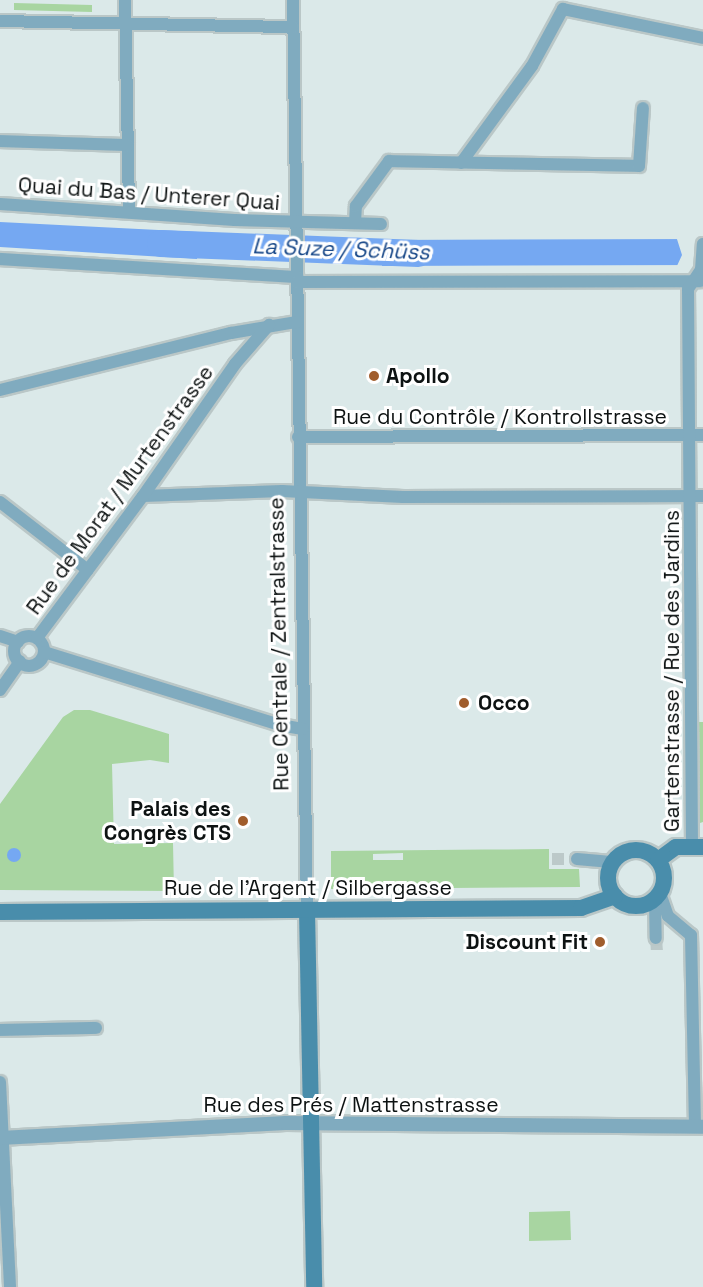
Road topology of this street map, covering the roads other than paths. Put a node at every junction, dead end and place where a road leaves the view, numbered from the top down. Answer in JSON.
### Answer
{"nodes":[{"id":1,"x":125,"y":0,"type":"edge"},
{"id":2,"x":292,"y":0,"type":"edge"},
{"id":3,"x":0,"y":21,"type":"edge"},
{"id":4,"x":125,"y":24,"type":"junction"},
{"id":5,"x":293,"y":27,"type":"junction"},
{"id":6,"x":703,"y":38,"type":"edge"},
{"id":7,"x":643,"y":108,"type":"dead end"},
{"id":8,"x":0,"y":141,"type":"edge"},
{"id":9,"x":128,"y":145,"type":"junction"},
{"id":10,"x":461,"y":163,"type":"junction"},
{"id":11,"x":0,"y":204,"type":"edge"},
{"id":12,"x":129,"y":211,"type":"junction"},
{"id":13,"x":296,"y":223,"type":"junction"},
{"id":14,"x":355,"y":223,"type":"junction"},
{"id":15,"x":381,"y":224,"type":"dead end"},
{"id":16,"x":703,"y":244,"type":"edge"},
{"id":17,"x":0,"y":259,"type":"edge"},
{"id":18,"x":297,"y":275,"type":"junction"},
{"id":19,"x":699,"y":277,"type":"edge"},
{"id":20,"x":297,"y":322,"type":"junction"},
{"id":21,"x":269,"y":325,"type":"junction"},
{"id":22,"x":0,"y":390,"type":"edge"},
{"id":23,"x":697,"y":435,"type":"edge"},
{"id":24,"x":298,"y":437,"type":"junction"},
{"id":25,"x":299,"y":494,"type":"junction"},
{"id":26,"x":143,"y":496,"type":"junction"},
{"id":27,"x":698,"y":496,"type":"edge"},
{"id":28,"x":0,"y":502,"type":"edge"},
{"id":29,"x":88,"y":570,"type":"junction"},
{"id":30,"x":0,"y":636,"type":"edge"},
{"id":31,"x":37,"y":638,"type":"junction"},
{"id":32,"x":18,"y":642,"type":"junction"},
{"id":33,"x":44,"y":652,"type":"junction"},
{"id":34,"x":20,"y":661,"type":"junction"},
{"id":35,"x":0,"y":690,"type":"edge"},
{"id":36,"x":303,"y":729,"type":"junction"},
{"id":37,"x":697,"y":847,"type":"edge"},
{"id":38,"x":576,"y":859,"type":"tunnel mouth"},
{"id":39,"x":658,"y":860,"type":"junction"},
{"id":40,"x":614,"y":862,"type":"junction"},
{"id":41,"x":615,"y":896,"type":"junction"},
{"id":42,"x":657,"y":896,"type":"junction"},
{"id":43,"x":307,"y":910,"type":"junction"},
{"id":44,"x":0,"y":912,"type":"edge"},
{"id":45,"x":656,"y":938,"type":"tunnel mouth"},
{"id":46,"x":96,"y":1028,"type":"dead end"},
{"id":47,"x":0,"y":1030,"type":"edge"},
{"id":48,"x":0,"y":1082,"type":"edge"},
{"id":49,"x":312,"y":1123,"type":"junction"},
{"id":50,"x":699,"y":1126,"type":"edge"},
{"id":51,"x":2,"y":1138,"type":"edge"},
{"id":52,"x":6,"y":1279,"type":"edge"},
{"id":53,"x":314,"y":1287,"type":"edge"}],
"edges":[{"from":1,"to":4,"type":"street"},
{"from":2,"to":5,"type":"street","name":"Rue Centrale / Zentralstrasse"},
{"from":3,"to":4,"type":"street"},
{"from":4,"to":5,"type":"street"},
{"from":4,"to":9,"type":"street"},
{"from":5,"to":13,"type":"street","name":"Rue Centrale / Zentralstrasse"},
{"from":6,"to":10,"type":"street"},
{"from":7,"to":10,"type":"street"},
{"from":8,"to":9,"type":"street"},
{"from":9,"to":12,"type":"street"},
{"from":10,"to":14,"type":"street"},
{"from":11,"to":12,"type":"street","name":"Quai du Bas / Unterer Quai"},
{"from":12,"to":13,"type":"street","name":"Quai du Bas / Unterer Quai"},
{"from":13,"to":14,"type":"street","name":"Quai du Bas / Unterer Quai"},
{"from":13,"to":18,"type":"street","name":"Rue Centrale / Zentralstrasse"},
{"from":14,"to":15,"type":"street","name":"Quai du Bas / Unterer Quai"},
{"from":16,"to":19,"type":"street","name":"Gartenstrasse / Rue des Jardins"},
{"from":17,"to":18,"type":"street"},
{"from":18,"to":19,"type":"street"},
{"from":18,"to":20,"type":"street","name":"Rue Centrale / Zentralstrasse"},
{"from":19,"to":23,"type":"street","name":"Gartenstrasse / Rue des Jardins"},
{"from":20,"to":21,"type":"street"},
{"from":20,"to":24,"type":"street","name":"Rue Centrale / Zentralstrasse"},
{"from":21,"to":22,"type":"street"},
{"from":21,"to":26,"type":"street","name":"Rue de Morat / Murtenstrasse"},
{"from":23,"to":24,"type":"street","name":"Rue du Contrôle / Kontrollstrasse"},
{"from":23,"to":27,"type":"street","name":"Gartenstrasse / Rue des Jardins"},
{"from":24,"to":25,"type":"street","name":"Rue Centrale / Zentralstrasse"},
{"from":25,"to":26,"type":"street"},
{"from":25,"to":27,"type":"street"},
{"from":25,"to":36,"type":"street","name":"Rue Centrale / Zentralstrasse"},
{"from":26,"to":29,"type":"street","name":"Rue de Morat / Murtenstrasse"},
{"from":27,"to":37,"type":"street","name":"Gartenstrasse / Rue des Jardins"},
{"from":28,"to":29,"type":"street"},
{"from":29,"to":31,"type":"street","name":"Rue de Morat / Murtenstrasse"},
{"from":30,"to":32,"type":"street"},
{"from":31,"to":32,"type":"street"},
{"from":31,"to":33,"type":"street"},
{"from":32,"to":34,"type":"street"},
{"from":33,"to":34,"type":"street"},
{"from":33,"to":36,"type":"street"},
{"from":34,"to":35,"type":"street"},
{"from":36,"to":43,"type":"street","name":"Rue Centrale / Zentralstrasse"},
{"from":37,"to":39,"type":"main road"},
{"from":38,"to":40,"type":"street"},
{"from":39,"to":40,"type":"main road"},
{"from":39,"to":42,"type":"main road"},
{"from":40,"to":41,"type":"main road"},
{"from":41,"to":42,"type":"main road"},
{"from":41,"to":43,"type":"main road","name":"Rue de l'Argent / Silbergasse"},
{"from":42,"to":45,"type":"street"},
{"from":42,"to":50,"type":"street"},
{"from":43,"to":44,"type":"main road","name":"Rue de l'Argent / Silbergasse"},
{"from":43,"to":49,"type":"main road","name":"Rue Centrale / Zentralstrasse"},
{"from":46,"to":47,"type":"street"},
{"from":48,"to":51,"type":"street"},
{"from":49,"to":50,"type":"street","name":"Rue des Prés / Mattenstrasse"},
{"from":49,"to":51,"type":"street","name":"Rue des Prés / Mattenstrasse"},
{"from":49,"to":53,"type":"main road","name":"Rue Centrale / Zentralstrasse"},
{"from":51,"to":52,"type":"street"}]}
